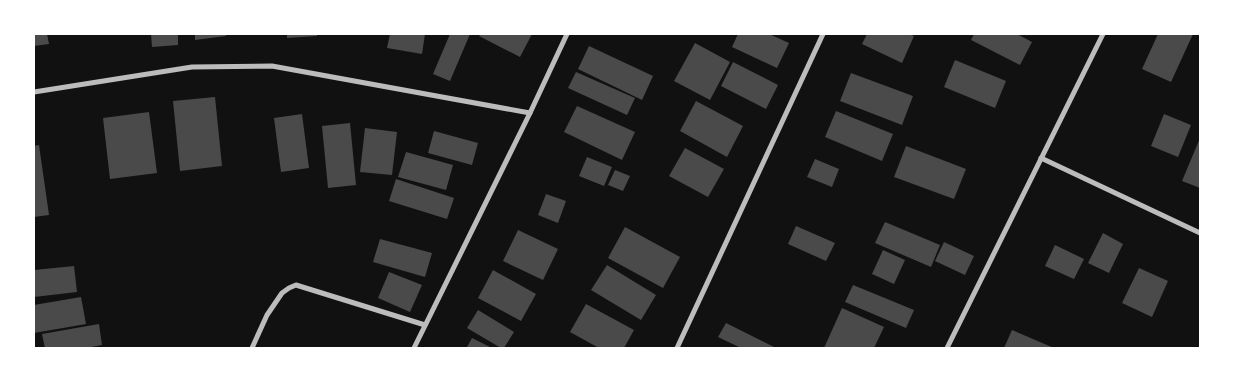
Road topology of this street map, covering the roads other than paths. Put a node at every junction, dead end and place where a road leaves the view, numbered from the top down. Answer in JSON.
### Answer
{"nodes":[{"id":1,"x":567,"y":34,"type":"edge"},
{"id":2,"x":823,"y":34,"type":"edge"},
{"id":3,"x":1103,"y":34,"type":"edge"},
{"id":4,"x":34,"y":92,"type":"edge"},
{"id":5,"x":530,"y":113,"type":"junction"},
{"id":6,"x":1041,"y":158,"type":"junction"},
{"id":7,"x":1200,"y":233,"type":"edge"},
{"id":8,"x":425,"y":325,"type":"junction"},
{"id":9,"x":252,"y":348,"type":"edge"},
{"id":10,"x":414,"y":348,"type":"edge"},
{"id":11,"x":677,"y":348,"type":"edge"},
{"id":12,"x":947,"y":348,"type":"edge"}],
"edges":[{"from":1,"to":5,"type":"street"},
{"from":2,"to":11,"type":"street"},
{"from":3,"to":6,"type":"street"},
{"from":4,"to":5,"type":"street"},
{"from":5,"to":8,"type":"street"},
{"from":6,"to":7,"type":"street"},
{"from":6,"to":12,"type":"street"},
{"from":8,"to":9,"type":"street"},
{"from":8,"to":10,"type":"street"}]}
